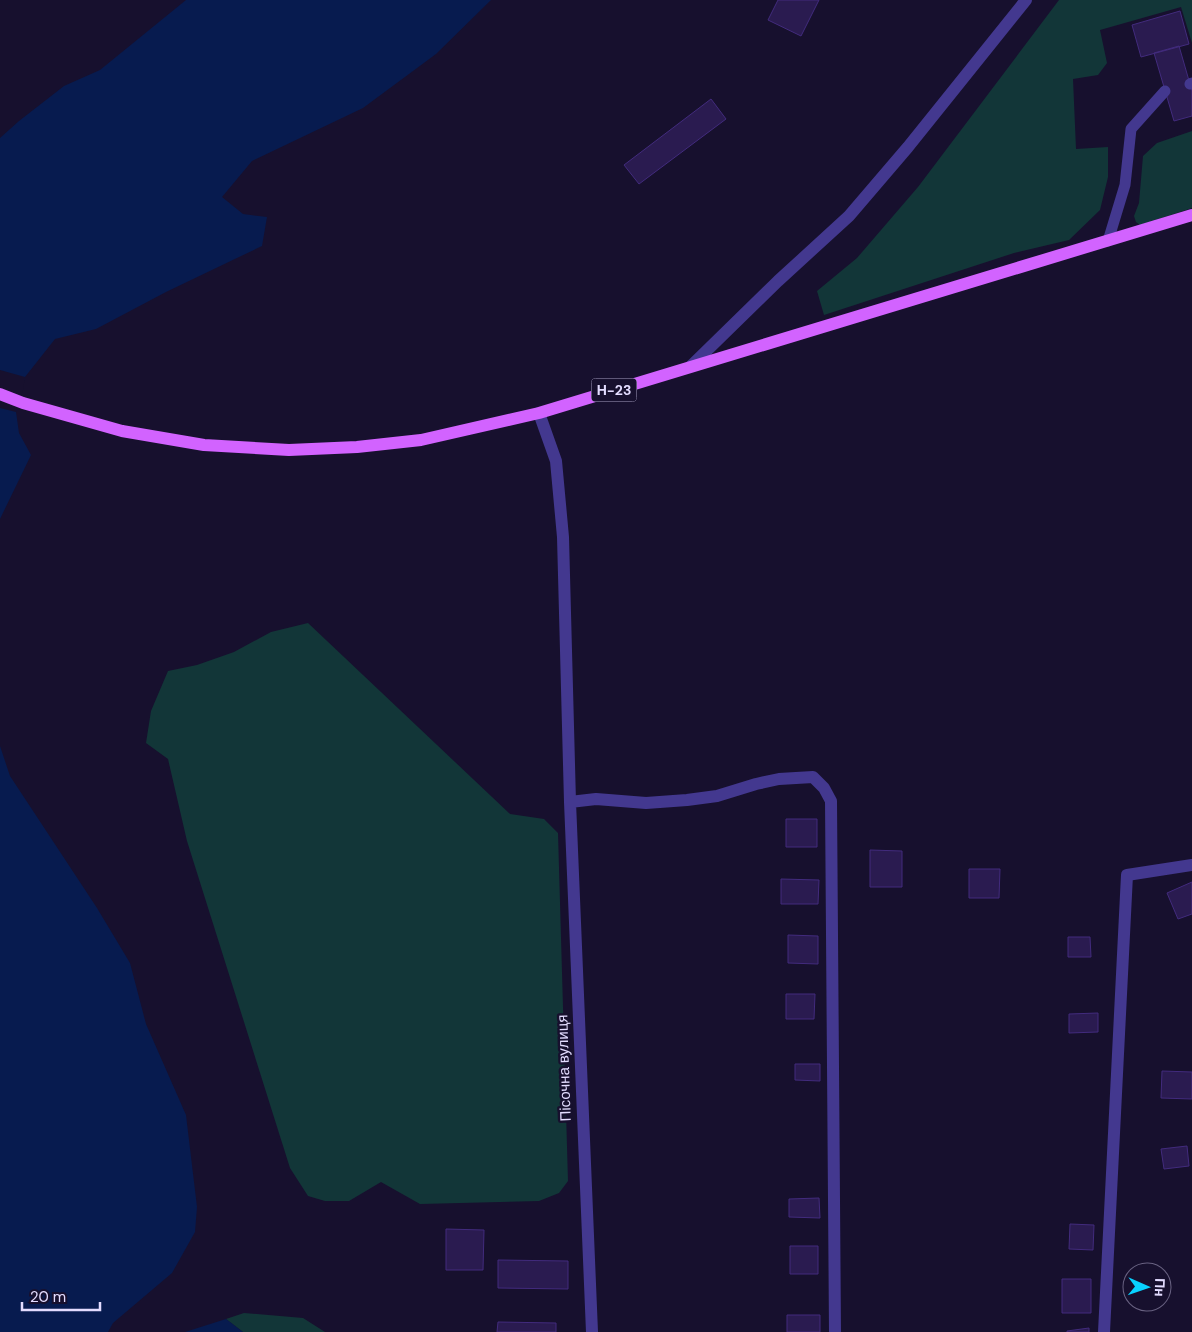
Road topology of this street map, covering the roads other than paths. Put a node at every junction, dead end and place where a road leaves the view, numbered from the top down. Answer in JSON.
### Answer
{"nodes":[{"id":1,"x":1026,"y":0,"type":"edge"},
{"id":2,"x":1165,"y":91,"type":"dead end"},
{"id":3,"x":1192,"y":215,"type":"edge"},
{"id":4,"x":1108,"y":241,"type":"junction"},
{"id":5,"x":691,"y":366,"type":"junction"},
{"id":6,"x":0,"y":394,"type":"edge"},
{"id":7,"x":539,"y":413,"type":"junction"},
{"id":8,"x":570,"y":802,"type":"junction"},
{"id":9,"x":1192,"y":865,"type":"edge"},
{"id":10,"x":592,"y":1332,"type":"edge"},
{"id":11,"x":835,"y":1332,"type":"edge"},
{"id":12,"x":1104,"y":1332,"type":"edge"}],
"edges":[{"from":1,"to":5,"type":"street"},
{"from":2,"to":4,"type":"lane"},
{"from":3,"to":4,"type":"main road","number":"Н-23"},
{"from":4,"to":5,"type":"main road","number":"Н-23"},
{"from":5,"to":7,"type":"main road","number":"Н-23"},
{"from":6,"to":7,"type":"main road","number":"Н-23"},
{"from":7,"to":8,"type":"street","name":"Пісочна вулиця"},
{"from":8,"to":10,"type":"street","name":"Пісочна вулиця"},
{"from":8,"to":11,"type":"street"},
{"from":9,"to":12,"type":"street"}]}
